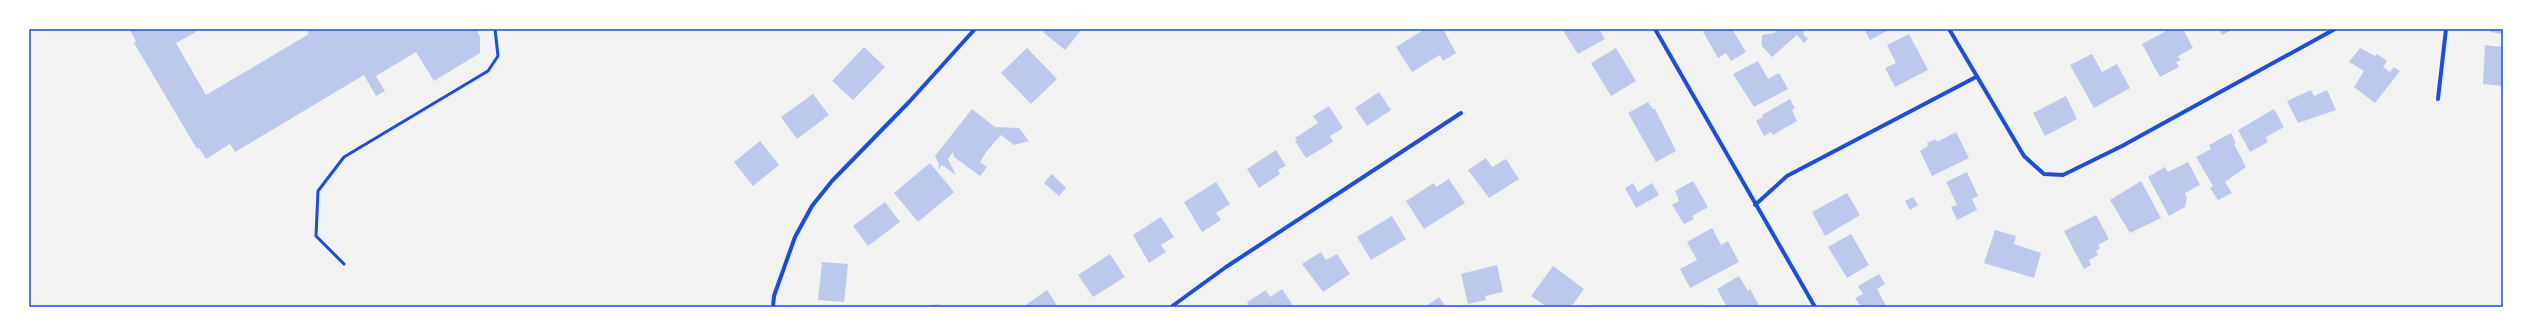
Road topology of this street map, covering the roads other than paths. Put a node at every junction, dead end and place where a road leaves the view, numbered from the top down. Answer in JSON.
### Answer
{"nodes":[{"id":1,"x":495,"y":29,"type":"edge"},
{"id":2,"x":975,"y":29,"type":"edge"},
{"id":3,"x":1655,"y":29,"type":"edge"},
{"id":4,"x":1949,"y":29,"type":"edge"},
{"id":5,"x":2334,"y":29,"type":"edge"},
{"id":6,"x":2446,"y":29,"type":"edge"},
{"id":7,"x":1976,"y":77,"type":"junction"},
{"id":8,"x":2438,"y":98,"type":"dead end"},
{"id":9,"x":1461,"y":114,"type":"dead end"},
{"id":10,"x":1754,"y":205,"type":"junction"},
{"id":11,"x":344,"y":264,"type":"dead end"},
{"id":12,"x":773,"y":307,"type":"edge"},
{"id":13,"x":1171,"y":307,"type":"edge"},
{"id":14,"x":1815,"y":307,"type":"edge"}],
"edges":[{"from":1,"to":11,"type":"lane"},
{"from":2,"to":12,"type":"street"},
{"from":3,"to":10,"type":"street"},
{"from":4,"to":7,"type":"street"},
{"from":5,"to":7,"type":"street"},
{"from":6,"to":8,"type":"street"},
{"from":7,"to":10,"type":"street"},
{"from":9,"to":13,"type":"street"},
{"from":10,"to":14,"type":"street"}]}
